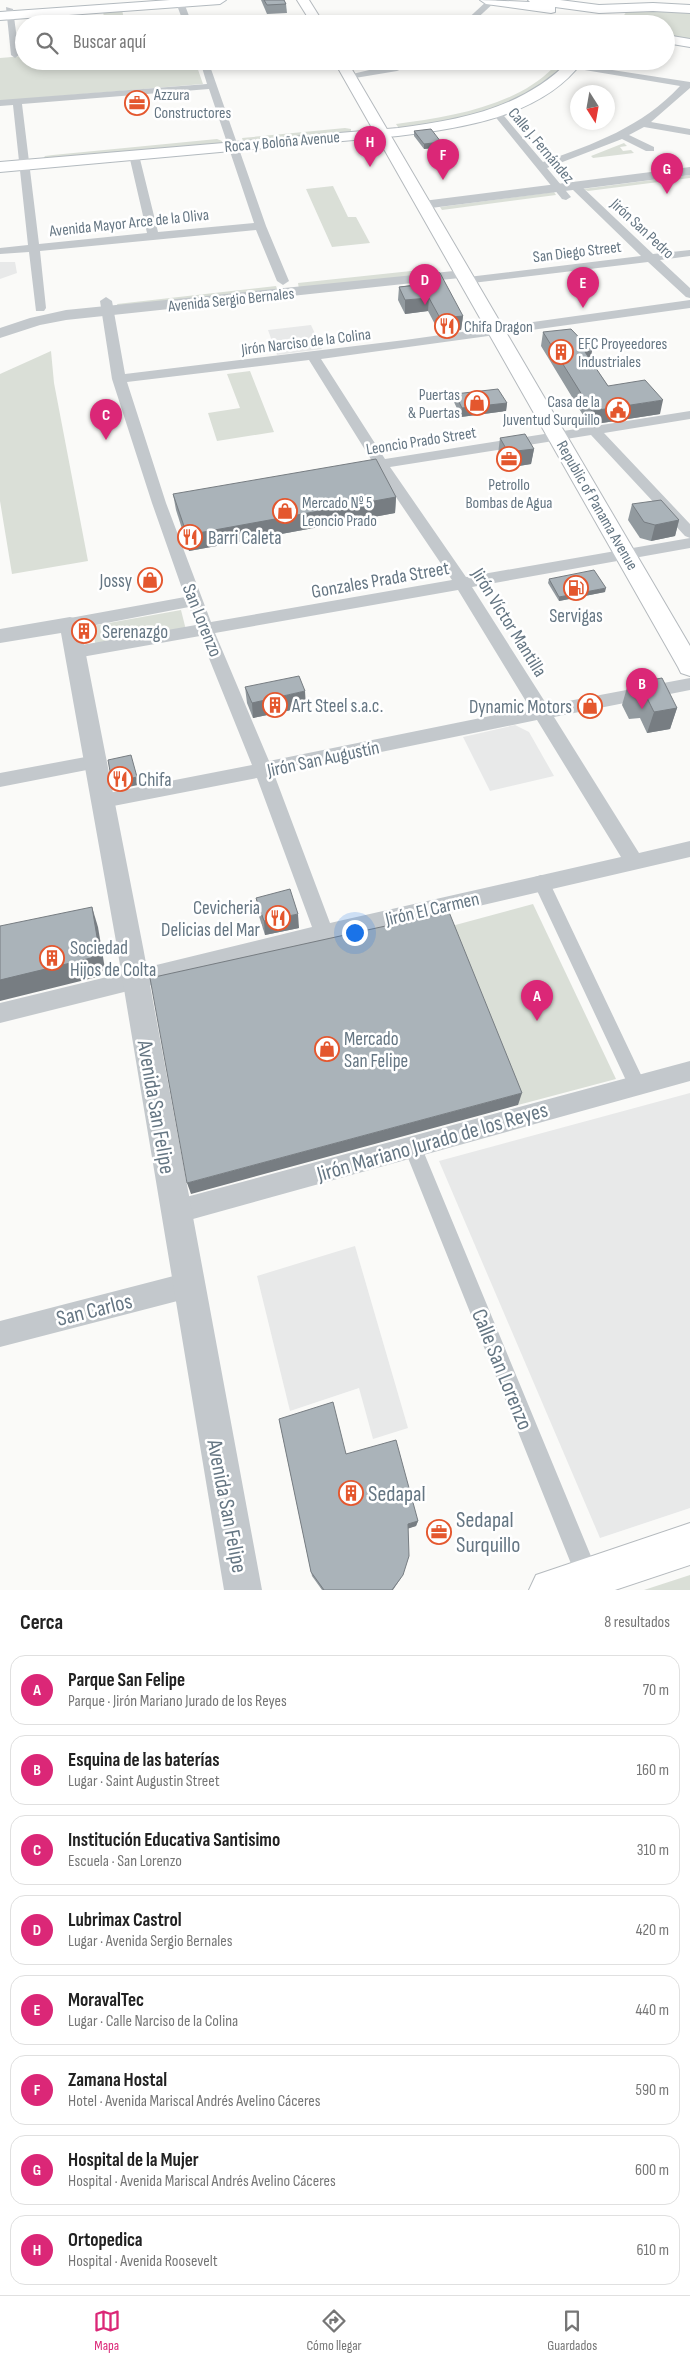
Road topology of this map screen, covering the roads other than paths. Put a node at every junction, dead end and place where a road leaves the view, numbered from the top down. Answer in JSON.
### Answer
{"nodes":[{"id":1,"x":138,"y":0,"type":"edge"},
{"id":2,"x":220,"y":0,"type":"edge"},
{"id":3,"x":303,"y":0,"type":"edge"},
{"id":4,"x":490,"y":0,"type":"edge"},
{"id":5,"x":534,"y":0,"type":"edge"},
{"id":6,"x":632,"y":0,"type":"edge"},
{"id":7,"x":180,"y":1,"type":"edge"},
{"id":8,"x":624,"y":4,"type":"edge"},
{"id":9,"x":687,"y":9,"type":"edge"},
{"id":10,"x":598,"y":11,"type":"edge"},
{"id":11,"x":5,"y":13,"type":"edge"},
{"id":12,"x":185,"y":15,"type":"edge"},
{"id":13,"x":312,"y":15,"type":"edge"},
{"id":14,"x":475,"y":15,"type":"edge"},
{"id":15,"x":615,"y":15,"type":"edge"},
{"id":16,"x":675,"y":40,"type":"edge"},
{"id":17,"x":15,"y":43,"type":"edge"},
{"id":18,"x":690,"y":43,"type":"edge"},
{"id":19,"x":15,"y":55,"type":"edge"},
{"id":20,"x":4,"y":56,"type":"dead end"},
{"id":21,"x":207,"y":70,"type":"edge"},
{"id":22,"x":345,"y":70,"type":"edge"},
{"id":23,"x":385,"y":70,"type":"edge"},
{"id":24,"x":546,"y":70,"type":"edge"},
{"id":25,"x":569,"y":70,"type":"edge"},
{"id":26,"x":607,"y":70,"type":"edge"},
{"id":27,"x":349,"y":76,"type":"junction"},
{"id":28,"x":688,"y":85,"type":"edge"},
{"id":29,"x":212,"y":86,"type":"junction"},
{"id":30,"x":17,"y":102,"type":"junction"},
{"id":31,"x":0,"y":103,"type":"edge"},
{"id":32,"x":496,"y":112,"type":"junction"},
{"id":33,"x":645,"y":124,"type":"junction"},
{"id":34,"x":379,"y":129,"type":"junction"},
{"id":35,"x":690,"y":132,"type":"edge"},
{"id":36,"x":622,"y":135,"type":"junction"},
{"id":37,"x":232,"y":141,"type":"junction"},
{"id":38,"x":650,"y":149,"type":"dead end"},
{"id":39,"x":134,"y":155,"type":"junction"},
{"id":40,"x":0,"y":156,"type":"edge"},
{"id":41,"x":25,"y":159,"type":"junction"},
{"id":42,"x":554,"y":162,"type":"joint"},
{"id":43,"x":541,"y":164,"type":"junction"},
{"id":44,"x":0,"y":167,"type":"edge"},
{"id":45,"x":690,"y":172,"type":"edge"},
{"id":46,"x":690,"y":182,"type":"edge"},
{"id":47,"x":571,"y":191,"type":"junction"},
{"id":48,"x":426,"y":209,"type":"junction"},
{"id":49,"x":260,"y":226,"type":"junction"},
{"id":50,"x":152,"y":236,"type":"junction"},
{"id":51,"x":32,"y":248,"type":"junction"},
{"id":52,"x":0,"y":251,"type":"edge"},
{"id":53,"x":690,"y":253,"type":"edge"},
{"id":54,"x":651,"y":258,"type":"junction"},
{"id":55,"x":463,"y":273,"type":"junction"},
{"id":56,"x":283,"y":281,"type":"junction"},
{"id":57,"x":690,"y":294,"type":"edge"},
{"id":58,"x":690,"y":304,"type":"edge"},
{"id":59,"x":106,"y":306,"type":"junction"},
{"id":60,"x":40,"y":308,"type":"junction"},
{"id":61,"x":0,"y":322,"type":"edge"},
{"id":62,"x":0,"y":333,"type":"edge"},
{"id":63,"x":497,"y":333,"type":"junction"},
{"id":64,"x":313,"y":357,"type":"junction"},
{"id":65,"x":119,"y":378,"type":"junction"},
{"id":66,"x":690,"y":416,"type":"edge"},
{"id":67,"x":595,"y":431,"type":"junction"},
{"id":68,"x":558,"y":437,"type":"junction"},
{"id":69,"x":381,"y":464,"type":"junction"},
{"id":70,"x":352,"y":469,"type":"edge"},
{"id":71,"x":178,"y":500,"type":"edge"},
{"id":72,"x":159,"y":503,"type":"junction"},
{"id":73,"x":690,"y":533,"type":"edge"},
{"id":74,"x":690,"y":543,"type":"edge"},
{"id":75,"x":625,"y":554,"type":"junction"},
{"id":76,"x":463,"y":585,"type":"junction"},
{"id":77,"x":194,"y":601,"type":"junction"},
{"id":78,"x":70,"y":624,"type":"junction"},
{"id":79,"x":206,"y":630,"type":"junction"},
{"id":80,"x":0,"y":636,"type":"edge"},
{"id":81,"x":76,"y":652,"type":"junction"},
{"id":82,"x":690,"y":667,"type":"edge"},
{"id":83,"x":690,"y":684,"type":"edge"},
{"id":84,"x":542,"y":712,"type":"junction"},
{"id":85,"x":96,"y":762,"type":"junction"},
{"id":86,"x":263,"y":770,"type":"junction"},
{"id":87,"x":0,"y":780,"type":"edge"},
{"id":88,"x":103,"y":801,"type":"junction"},
{"id":89,"x":690,"y":850,"type":"edge"},
{"id":90,"x":634,"y":861,"type":"junction"},
{"id":91,"x":541,"y":882,"type":"junction"},
{"id":92,"x":324,"y":933,"type":"junction"},
{"id":93,"x":136,"y":980,"type":"junction"},
{"id":94,"x":0,"y":1013,"type":"edge"},
{"id":95,"x":690,"y":1072,"type":"edge"},
{"id":96,"x":637,"y":1085,"type":"junction"},
{"id":97,"x":413,"y":1148,"type":"junction"},
{"id":98,"x":175,"y":1212,"type":"junction"},
{"id":99,"x":189,"y":1285,"type":"junction"},
{"id":100,"x":0,"y":1334,"type":"edge"},
{"id":101,"x":690,"y":1544,"type":"edge"},
{"id":102,"x":578,"y":1586,"type":"edge"},
{"id":103,"x":243,"y":1590,"type":"edge"}],
"edges":[{"from":1,"to":11,"type":"main road"},
{"from":2,"to":7,"type":"main road"},
{"from":3,"to":13,"type":"main road"},
{"from":4,"to":10,"type":"main road"},
{"from":4,"to":14,"type":"street"},
{"from":5,"to":10,"type":"main road"},
{"from":6,"to":9,"type":"main road"},
{"from":7,"to":11,"type":"main road"},
{"from":7,"to":12,"type":"street"},
{"from":8,"to":9,"type":"main road"},
{"from":8,"to":10,"type":"main road"},
{"from":8,"to":15,"type":"main road"},
{"from":11,"to":17,"type":"street"},
{"from":16,"to":18,"type":"main road"},
{"from":19,"to":20,"type":"street"},
{"from":21,"to":29,"type":"street"},
{"from":22,"to":27,"type":"main road","name":"Republic of Panama Avenue"},
{"from":23,"to":27,"type":"street"},
{"from":24,"to":34,"type":"main road","name":"Roca y Boloña Avenue"},
{"from":25,"to":32,"type":"main road","name":"Roca y Boloña Avenue"},
{"from":26,"to":28,"type":"street"},
{"from":27,"to":34,"type":"main road","name":"Republic of Panama Avenue"},
{"from":28,"to":33,"type":"street"},
{"from":29,"to":30,"type":"street"},
{"from":29,"to":37,"type":"street"},
{"from":30,"to":31,"type":"street"},
{"from":30,"to":41,"type":"street"},
{"from":32,"to":34,"type":"main road","name":"Roca y Boloña Avenue"},
{"from":32,"to":43,"type":"street","name":"Calle J. Fernández"},
{"from":33,"to":35,"type":"street"},
{"from":33,"to":36,"type":"street"},
{"from":34,"to":37,"type":"main road","name":"Roca y Boloña Avenue"},
{"from":34,"to":48,"type":"main road","name":"Republic of Panama Avenue"},
{"from":36,"to":38,"type":"street"},
{"from":36,"to":42,"type":"street"},
{"from":37,"to":39,"type":"main road","name":"Roca y Boloña Avenue"},
{"from":37,"to":41,"type":"main road","name":"Roca y Boloña Avenue"},
{"from":37,"to":49,"type":"street"},
{"from":39,"to":41,"type":"main road","name":"Roca y Boloña Avenue"},
{"from":39,"to":50,"type":"street"},
{"from":40,"to":41,"type":"main road","name":"Roca y Boloña Avenue"},
{"from":41,"to":44,"type":"main road","name":"Roca y Boloña Avenue"},
{"from":41,"to":51,"type":"street"},
{"from":42,"to":43,"type":"street"},
{"from":43,"to":47,"type":"street","name":"Calle J. Fernández"},
{"from":45,"to":47,"type":"street"},
{"from":46,"to":47,"type":"street"},
{"from":47,"to":48,"type":"street"},
{"from":47,"to":54,"type":"street","name":"Jirón San Pedro"},
{"from":48,"to":55,"type":"main road","name":"Republic of Panama Avenue"},
{"from":49,"to":50,"type":"street","name":"Avenida Mayor Arce de la Oliva"},
{"from":49,"to":56,"type":"street"},
{"from":50,"to":51,"type":"street","name":"Avenida Mayor Arce de la Oliva"},
{"from":51,"to":52,"type":"street","name":"Avenida Mayor Arce de la Oliva"},
{"from":51,"to":60,"type":"street"},
{"from":53,"to":54,"type":"street","name":"San Diego Street"},
{"from":54,"to":55,"type":"street","name":"San Diego Street"},
{"from":54,"to":57,"type":"street","name":"Jirón San Pedro"},
{"from":55,"to":56,"type":"street","name":"Avenida Sergio Bernales"},
{"from":55,"to":59,"type":"street","name":"Avenida Sergio Bernales"},
{"from":55,"to":63,"type":"main road","name":"Republic of Panama Avenue"},
{"from":56,"to":59,"type":"street","name":"Avenida Sergio Bernales"},
{"from":58,"to":63,"type":"street","name":"Jirón Narciso de la Colina"},
{"from":59,"to":60,"type":"street","name":"Avenida Sergio Bernales"},
{"from":59,"to":62,"type":"street","name":"Avenida Sergio Bernales"},
{"from":59,"to":65,"type":"street","name":"San Lorenzo"},
{"from":60,"to":61,"type":"street","name":"Avenida Sergio Bernales"},
{"from":63,"to":64,"type":"street","name":"Jirón Narciso de la Colina"},
{"from":63,"to":68,"type":"main road","name":"Republic of Panama Avenue"},
{"from":64,"to":65,"type":"street","name":"Jirón Narciso de la Colina"},
{"from":64,"to":69,"type":"street","name":"Jirón Víctor Mantilla"},
{"from":65,"to":72,"type":"street","name":"San Lorenzo"},
{"from":66,"to":67,"type":"street","name":"Leoncio Prado Street"},
{"from":67,"to":68,"type":"street","name":"Leoncio Prado Street"},
{"from":67,"to":73,"type":"street"},
{"from":68,"to":69,"type":"street","name":"Leoncio Prado Street"},
{"from":68,"to":75,"type":"main road","name":"Republic of Panama Avenue"},
{"from":69,"to":70,"type":"street","name":"Leoncio Prado Street"},
{"from":69,"to":76,"type":"street","name":"Jirón Víctor Mantilla"},
{"from":71,"to":72,"type":"street"},
{"from":72,"to":77,"type":"street","name":"San Lorenzo"},
{"from":74,"to":75,"type":"street","name":"Gonzales Prada Street"},
{"from":75,"to":76,"type":"street","name":"Gonzales Prada Street"},
{"from":75,"to":82,"type":"main road","name":"Republic of Panama Avenue"},
{"from":76,"to":79,"type":"street","name":"Gonzales Prada Street"},
{"from":76,"to":84,"type":"street","name":"Jirón Víctor Mantilla"},
{"from":77,"to":78,"type":"street"},
{"from":77,"to":79,"type":"street","name":"San Lorenzo"},
{"from":78,"to":80,"type":"street"},
{"from":78,"to":81,"type":"street","name":"Avenida San Felipe"},
{"from":79,"to":81,"type":"street","name":"Gonzales Prada Street"},
{"from":79,"to":86,"type":"street","name":"San Lorenzo"},
{"from":81,"to":85,"type":"street","name":"Avenida San Felipe"},
{"from":83,"to":84,"type":"street","name":"Jirón San Augustín"},
{"from":84,"to":86,"type":"street","name":"Jirón San Augustín"},
{"from":84,"to":90,"type":"street","name":"Jirón Víctor Mantilla"},
{"from":85,"to":87,"type":"street"},
{"from":85,"to":88,"type":"street","name":"Avenida San Felipe"},
{"from":86,"to":88,"type":"street","name":"Jirón San Augustín"},
{"from":86,"to":92,"type":"street","name":"San Lorenzo"},
{"from":88,"to":93,"type":"street","name":"Avenida San Felipe"},
{"from":89,"to":90,"type":"street","name":"Jirón El Carmen"},
{"from":90,"to":91,"type":"street","name":"Jirón El Carmen"},
{"from":91,"to":92,"type":"street","name":"Jirón El Carmen"},
{"from":91,"to":96,"type":"street"},
{"from":92,"to":93,"type":"street","name":"Jirón El Carmen"},
{"from":93,"to":94,"type":"street","name":"Jirón El Carmen"},
{"from":93,"to":98,"type":"street","name":"Avenida San Felipe"},
{"from":95,"to":96,"type":"street","name":"Jirón Mariano Jurado de los Reyes"},
{"from":96,"to":97,"type":"street","name":"Jirón Mariano Jurado de los Reyes"},
{"from":97,"to":98,"type":"street","name":"Jirón Mariano Jurado de los Reyes"},
{"from":97,"to":102,"type":"street","name":"Calle San Lorenzo"},
{"from":98,"to":99,"type":"street","name":"Avenida San Felipe"},
{"from":99,"to":100,"type":"street","name":"San Carlos"},
{"from":99,"to":103,"type":"street","name":"Avenida San Felipe"},
{"from":101,"to":102,"type":"main road"}]}
